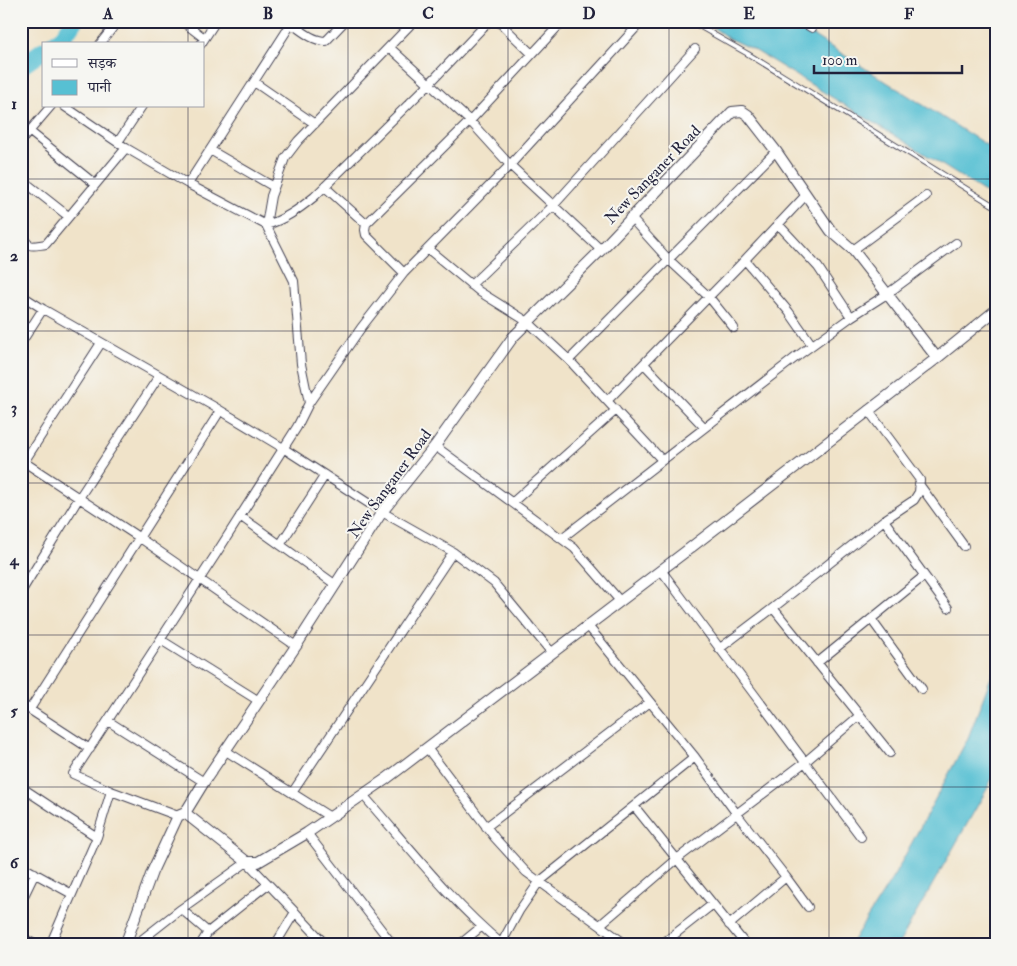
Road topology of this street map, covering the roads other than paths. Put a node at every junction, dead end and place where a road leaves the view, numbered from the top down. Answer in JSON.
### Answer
{"nodes":[{"id":1,"x":118,"y":21,"type":"edge"},
{"id":2,"x":182,"y":21,"type":"edge"},
{"id":3,"x":216,"y":21,"type":"edge"},
{"id":4,"x":345,"y":21,"type":"edge"},
{"id":5,"x":414,"y":21,"type":"edge"},
{"id":6,"x":488,"y":21,"type":"edge"},
{"id":7,"x":498,"y":21,"type":"edge"},
{"id":8,"x":564,"y":21,"type":"edge"},
{"id":9,"x":642,"y":21,"type":"edge"},
{"id":10,"x":690,"y":21,"type":"edge"},
{"id":11,"x":800,"y":21,"type":"edge"},
{"id":12,"x":293,"y":23,"type":"edge"},
{"id":13,"x":812,"y":28,"type":"dead end"},
{"id":14,"x":203,"y":41,"type":"edge"},
{"id":15,"x":102,"y":42,"type":"edge"},
{"id":16,"x":389,"y":47,"type":"junction"},
{"id":17,"x":695,"y":49,"type":"dead end"},
{"id":18,"x":532,"y":54,"type":"junction"},
{"id":19,"x":254,"y":82,"type":"junction"},
{"id":20,"x":430,"y":83,"type":"junction"},
{"id":21,"x":49,"y":108,"type":"edge"},
{"id":22,"x":67,"y":108,"type":"edge"},
{"id":23,"x":141,"y":108,"type":"edge"},
{"id":24,"x":470,"y":121,"type":"junction"},
{"id":25,"x":315,"y":124,"type":"junction"},
{"id":26,"x":29,"y":131,"type":"junction"},
{"id":27,"x":21,"y":141,"type":"edge"},
{"id":28,"x":118,"y":142,"type":"junction"},
{"id":29,"x":126,"y":148,"type":"junction"},
{"id":30,"x":210,"y":150,"type":"junction"},
{"id":31,"x":776,"y":151,"type":"junction"},
{"id":32,"x":510,"y":165,"type":"junction"},
{"id":33,"x":21,"y":180,"type":"edge"},
{"id":34,"x":95,"y":184,"type":"junction"},
{"id":35,"x":188,"y":184,"type":"junction"},
{"id":36,"x":325,"y":187,"type":"junction"},
{"id":37,"x":274,"y":188,"type":"junction"},
{"id":38,"x":806,"y":195,"type":"junction"},
{"id":39,"x":926,"y":196,"type":"dead end"},
{"id":40,"x":554,"y":205,"type":"junction"},
{"id":41,"x":996,"y":207,"type":"edge"},
{"id":42,"x":68,"y":216,"type":"junction"},
{"id":43,"x":630,"y":217,"type":"junction"},
{"id":44,"x":366,"y":224,"type":"junction"},
{"id":45,"x":778,"y":224,"type":"junction"},
{"id":46,"x":266,"y":225,"type":"junction"},
{"id":47,"x":21,"y":235,"type":"edge"},
{"id":48,"x":956,"y":243,"type":"dead end"},
{"id":49,"x":428,"y":249,"type":"junction"},
{"id":50,"x":601,"y":250,"type":"junction"},
{"id":51,"x":852,"y":250,"type":"junction"},
{"id":52,"x":668,"y":258,"type":"junction"},
{"id":53,"x":745,"y":260,"type":"junction"},
{"id":54,"x":404,"y":273,"type":"junction"},
{"id":55,"x":471,"y":285,"type":"junction"},
{"id":56,"x":888,"y":294,"type":"junction"},
{"id":57,"x":21,"y":295,"type":"edge"},
{"id":58,"x":709,"y":297,"type":"junction"},
{"id":59,"x":43,"y":309,"type":"junction"},
{"id":60,"x":996,"y":310,"type":"edge"},
{"id":61,"x":851,"y":317,"type":"junction"},
{"id":62,"x":528,"y":322,"type":"junction"},
{"id":63,"x":734,"y":328,"type":"dead end"},
{"id":64,"x":21,"y":343,"type":"edge"},
{"id":65,"x":101,"y":343,"type":"junction"},
{"id":66,"x":812,"y":345,"type":"junction"},
{"id":67,"x":937,"y":358,"type":"junction"},
{"id":68,"x":569,"y":360,"type":"junction"},
{"id":69,"x":644,"y":364,"type":"junction"},
{"id":70,"x":159,"y":376,"type":"junction"},
{"id":71,"x":607,"y":401,"type":"junction"},
{"id":72,"x":309,"y":403,"type":"junction"},
{"id":73,"x":616,"y":410,"type":"junction"},
{"id":74,"x":868,"y":410,"type":"junction"},
{"id":75,"x":220,"y":411,"type":"junction"},
{"id":76,"x":704,"y":427,"type":"junction"},
{"id":77,"x":435,"y":446,"type":"junction"},
{"id":78,"x":283,"y":448,"type":"junction"},
{"id":79,"x":662,"y":460,"type":"junction"},
{"id":80,"x":22,"y":463,"type":"edge"},
{"id":81,"x":325,"y":475,"type":"junction"},
{"id":82,"x":920,"y":484,"type":"junction"},
{"id":83,"x":79,"y":498,"type":"junction"},
{"id":84,"x":513,"y":502,"type":"junction"},
{"id":85,"x":382,"y":512,"type":"junction"},
{"id":86,"x":240,"y":516,"type":"junction"},
{"id":87,"x":884,"y":520,"type":"junction"},
{"id":88,"x":140,"y":538,"type":"junction"},
{"id":89,"x":562,"y":538,"type":"junction"},
{"id":90,"x":280,"y":545,"type":"junction"},
{"id":91,"x":964,"y":546,"type":"dead end"},
{"id":92,"x":453,"y":552,"type":"junction"},
{"id":93,"x":661,"y":570,"type":"junction"},
{"id":94,"x":924,"y":576,"type":"junction"},
{"id":95,"x":200,"y":580,"type":"junction"},
{"id":96,"x":336,"y":585,"type":"junction"},
{"id":97,"x":21,"y":592,"type":"edge"},
{"id":98,"x":620,"y":601,"type":"junction"},
{"id":99,"x":773,"y":608,"type":"junction"},
{"id":100,"x":948,"y":608,"type":"dead end"},
{"id":101,"x":871,"y":620,"type":"junction"},
{"id":102,"x":588,"y":626,"type":"junction"},
{"id":103,"x":161,"y":640,"type":"junction"},
{"id":104,"x":296,"y":646,"type":"junction"},
{"id":105,"x":719,"y":649,"type":"junction"},
{"id":106,"x":552,"y":653,"type":"junction"},
{"id":107,"x":817,"y":663,"type":"junction"},
{"id":108,"x":922,"y":689,"type":"dead end"},
{"id":109,"x":259,"y":701,"type":"junction"},
{"id":110,"x":650,"y":702,"type":"junction"},
{"id":111,"x":21,"y":704,"type":"edge"},
{"id":112,"x":30,"y":710,"type":"junction"},
{"id":113,"x":859,"y":716,"type":"junction"},
{"id":114,"x":108,"y":720,"type":"junction"},
{"id":115,"x":427,"y":748,"type":"junction"},
{"id":116,"x":90,"y":749,"type":"junction"},
{"id":117,"x":226,"y":751,"type":"junction"},
{"id":118,"x":890,"y":753,"type":"dead end"},
{"id":119,"x":696,"y":757,"type":"junction"},
{"id":120,"x":805,"y":762,"type":"junction"},
{"id":121,"x":204,"y":782,"type":"junction"},
{"id":122,"x":21,"y":787,"type":"edge"},
{"id":123,"x":111,"y":791,"type":"junction"},
{"id":124,"x":292,"y":793,"type":"junction"},
{"id":125,"x":363,"y":794,"type":"junction"},
{"id":126,"x":634,"y":806,"type":"junction"},
{"id":127,"x":736,"y":813,"type":"junction"},
{"id":128,"x":182,"y":815,"type":"junction"},
{"id":129,"x":330,"y":817,"type":"junction"},
{"id":130,"x":486,"y":827,"type":"junction"},
{"id":131,"x":306,"y":834,"type":"junction"},
{"id":132,"x":97,"y":837,"type":"junction"},
{"id":133,"x":861,"y":837,"type":"dead end"},
{"id":134,"x":677,"y":859,"type":"junction"},
{"id":135,"x":247,"y":862,"type":"junction"},
{"id":136,"x":21,"y":866,"type":"edge"},
{"id":137,"x":35,"y":873,"type":"junction"},
{"id":138,"x":786,"y":877,"type":"junction"},
{"id":139,"x":539,"y":882,"type":"junction"},
{"id":140,"x":268,"y":884,"type":"junction"},
{"id":141,"x":72,"y":894,"type":"junction"},
{"id":142,"x":21,"y":902,"type":"edge"},
{"id":143,"x":713,"y":904,"type":"junction"},
{"id":144,"x":808,"y":907,"type":"dead end"},
{"id":145,"x":181,"y":909,"type":"junction"},
{"id":146,"x":295,"y":912,"type":"junction"},
{"id":147,"x":600,"y":925,"type":"junction"},
{"id":148,"x":729,"y":925,"type":"junction"},
{"id":149,"x":481,"y":927,"type":"junction"},
{"id":150,"x":208,"y":932,"type":"junction"},
{"id":151,"x":21,"y":937,"type":"edge"},
{"id":152,"x":502,"y":944,"type":"edge"},
{"id":153,"x":36,"y":945,"type":"edge"},
{"id":154,"x":50,"y":945,"type":"edge"},
{"id":155,"x":125,"y":945,"type":"edge"},
{"id":156,"x":134,"y":945,"type":"edge"},
{"id":157,"x":200,"y":945,"type":"edge"},
{"id":158,"x":275,"y":945,"type":"edge"},
{"id":159,"x":326,"y":945,"type":"edge"},
{"id":160,"x":393,"y":945,"type":"edge"},
{"id":161,"x":459,"y":945,"type":"edge"},
{"id":162,"x":627,"y":945,"type":"edge"},
{"id":163,"x":661,"y":945,"type":"edge"},
{"id":164,"x":746,"y":945,"type":"edge"}],
"edges":[{"from":1,"to":15,"type":"street"},
{"from":2,"to":14,"type":"street"},
{"from":3,"to":14,"type":"street"},
{"from":4,"to":12,"type":"street"},
{"from":5,"to":16,"type":"street"},
{"from":6,"to":20,"type":"street"},
{"from":7,"to":18,"type":"street"},
{"from":8,"to":18,"type":"street"},
{"from":9,"to":32,"type":"street"},
{"from":10,"to":41,"type":"lane"},
{"from":11,"to":13,"type":"street"},
{"from":12,"to":19,"type":"street"},
{"from":16,"to":20,"type":"street"},
{"from":16,"to":25,"type":"street"},
{"from":17,"to":40,"type":"street"},
{"from":18,"to":24,"type":"street"},
{"from":19,"to":25,"type":"street"},
{"from":19,"to":30,"type":"street"},
{"from":20,"to":24,"type":"street"},
{"from":20,"to":36,"type":"street"},
{"from":21,"to":26,"type":"street"},
{"from":22,"to":28,"type":"street"},
{"from":23,"to":28,"type":"street"},
{"from":24,"to":32,"type":"street"},
{"from":24,"to":44,"type":"street"},
{"from":25,"to":37,"type":"street"},
{"from":26,"to":27,"type":"street"},
{"from":26,"to":34,"type":"street"},
{"from":28,"to":29,"type":"street"},
{"from":29,"to":34,"type":"street"},
{"from":29,"to":35,"type":"street"},
{"from":30,"to":35,"type":"street"},
{"from":30,"to":37,"type":"street"},
{"from":31,"to":38,"type":"street"},
{"from":31,"to":43,"type":"street","name":"New Sanganer Road"},
{"from":31,"to":52,"type":"street"},
{"from":32,"to":40,"type":"street"},
{"from":32,"to":49,"type":"street"},
{"from":33,"to":42,"type":"street"},
{"from":34,"to":42,"type":"street"},
{"from":35,"to":46,"type":"street"},
{"from":36,"to":44,"type":"street"},
{"from":36,"to":46,"type":"street"},
{"from":37,"to":46,"type":"street"},
{"from":38,"to":45,"type":"street"},
{"from":38,"to":51,"type":"street"},
{"from":39,"to":51,"type":"street"},
{"from":40,"to":50,"type":"street"},
{"from":40,"to":55,"type":"street"},
{"from":42,"to":47,"type":"street"},
{"from":43,"to":50,"type":"street","name":"New Sanganer Road"},
{"from":43,"to":52,"type":"street"},
{"from":44,"to":54,"type":"street"},
{"from":45,"to":53,"type":"street"},
{"from":45,"to":61,"type":"street"},
{"from":46,"to":72,"type":"street"},
{"from":48,"to":56,"type":"street"},
{"from":49,"to":54,"type":"street"},
{"from":49,"to":55,"type":"street"},
{"from":50,"to":62,"type":"street","name":"New Sanganer Road"},
{"from":51,"to":56,"type":"street"},
{"from":52,"to":58,"type":"street"},
{"from":52,"to":68,"type":"street"},
{"from":53,"to":58,"type":"street"},
{"from":53,"to":66,"type":"street"},
{"from":54,"to":72,"type":"street"},
{"from":55,"to":62,"type":"street"},
{"from":56,"to":61,"type":"street"},
{"from":56,"to":67,"type":"street"},
{"from":57,"to":59,"type":"street"},
{"from":58,"to":63,"type":"street"},
{"from":58,"to":69,"type":"street"},
{"from":59,"to":64,"type":"street"},
{"from":59,"to":65,"type":"street"},
{"from":60,"to":67,"type":"street"},
{"from":61,"to":66,"type":"street"},
{"from":62,"to":68,"type":"street"},
{"from":62,"to":77,"type":"street","name":"New Sanganer Road"},
{"from":65,"to":70,"type":"street"},
{"from":65,"to":80,"type":"street"},
{"from":66,"to":76,"type":"street"},
{"from":67,"to":74,"type":"street"},
{"from":68,"to":71,"type":"street"},
{"from":69,"to":71,"type":"street"},
{"from":69,"to":76,"type":"street"},
{"from":70,"to":75,"type":"street"},
{"from":70,"to":83,"type":"street"},
{"from":71,"to":73,"type":"street"},
{"from":72,"to":78,"type":"street"},
{"from":73,"to":79,"type":"street"},
{"from":73,"to":84,"type":"street"},
{"from":74,"to":82,"type":"street"},
{"from":74,"to":93,"type":"street"},
{"from":75,"to":78,"type":"street"},
{"from":75,"to":88,"type":"street"},
{"from":76,"to":79,"type":"street"},
{"from":77,"to":84,"type":"street"},
{"from":77,"to":85,"type":"street","name":"New Sanganer Road"},
{"from":78,"to":81,"type":"street"},
{"from":78,"to":86,"type":"street"},
{"from":79,"to":89,"type":"street"},
{"from":80,"to":83,"type":"street"},
{"from":81,"to":85,"type":"street"},
{"from":81,"to":90,"type":"street"},
{"from":82,"to":87,"type":"street"},
{"from":82,"to":91,"type":"street"},
{"from":83,"to":88,"type":"street"},
{"from":83,"to":97,"type":"street"},
{"from":84,"to":89,"type":"street"},
{"from":85,"to":92,"type":"street"},
{"from":85,"to":96,"type":"street","name":"New Sanganer Road"},
{"from":86,"to":90,"type":"street"},
{"from":86,"to":95,"type":"street"},
{"from":87,"to":94,"type":"street"},
{"from":87,"to":99,"type":"street"},
{"from":88,"to":95,"type":"street"},
{"from":88,"to":112,"type":"street"},
{"from":89,"to":98,"type":"street"},
{"from":90,"to":96,"type":"street"},
{"from":92,"to":106,"type":"street"},
{"from":92,"to":124,"type":"street"},
{"from":93,"to":98,"type":"street"},
{"from":93,"to":105,"type":"street"},
{"from":94,"to":100,"type":"street"},
{"from":94,"to":101,"type":"street"},
{"from":95,"to":103,"type":"street"},
{"from":95,"to":104,"type":"street"},
{"from":96,"to":104,"type":"street","name":"New Sanganer Road"},
{"from":98,"to":102,"type":"street"},
{"from":99,"to":105,"type":"street"},
{"from":99,"to":107,"type":"street"},
{"from":101,"to":107,"type":"street"},
{"from":101,"to":108,"type":"street"},
{"from":102,"to":106,"type":"street"},
{"from":102,"to":110,"type":"street"},
{"from":103,"to":109,"type":"street"},
{"from":103,"to":114,"type":"street"},
{"from":104,"to":109,"type":"street","name":"New Sanganer Road"},
{"from":105,"to":120,"type":"street"},
{"from":106,"to":115,"type":"street"},
{"from":107,"to":113,"type":"street"},
{"from":109,"to":117,"type":"street","name":"New Sanganer Road"},
{"from":110,"to":119,"type":"street"},
{"from":110,"to":130,"type":"street"},
{"from":111,"to":112,"type":"street"},
{"from":112,"to":116,"type":"street"},
{"from":113,"to":118,"type":"street"},
{"from":113,"to":120,"type":"street"},
{"from":114,"to":116,"type":"street"},
{"from":114,"to":121,"type":"street"},
{"from":115,"to":125,"type":"street"},
{"from":115,"to":130,"type":"street"},
{"from":116,"to":123,"type":"street"},
{"from":117,"to":121,"type":"street","name":"New Sanganer Road"},
{"from":117,"to":124,"type":"street"},
{"from":119,"to":126,"type":"street"},
{"from":119,"to":127,"type":"street"},
{"from":120,"to":127,"type":"street"},
{"from":120,"to":133,"type":"street"},
{"from":121,"to":128,"type":"street","name":"New Sanganer Road"},
{"from":122,"to":132,"type":"street"},
{"from":123,"to":128,"type":"street"},
{"from":123,"to":132,"type":"street"},
{"from":124,"to":129,"type":"street"},
{"from":125,"to":129,"type":"street"},
{"from":125,"to":149,"type":"street"},
{"from":126,"to":134,"type":"street"},
{"from":126,"to":139,"type":"street"},
{"from":127,"to":134,"type":"street"},
{"from":127,"to":138,"type":"street"},
{"from":128,"to":135,"type":"street"},
{"from":128,"to":155,"type":"street","name":"New Sanganer Road"},
{"from":129,"to":131,"type":"street"},
{"from":130,"to":139,"type":"street"},
{"from":131,"to":135,"type":"street"},
{"from":131,"to":160,"type":"street"},
{"from":132,"to":141,"type":"street"},
{"from":134,"to":143,"type":"street"},
{"from":134,"to":147,"type":"street"},
{"from":135,"to":140,"type":"street"},
{"from":135,"to":145,"type":"street"},
{"from":136,"to":137,"type":"street"},
{"from":137,"to":141,"type":"street"},
{"from":137,"to":142,"type":"street"},
{"from":138,"to":144,"type":"street"},
{"from":138,"to":148,"type":"street"},
{"from":139,"to":147,"type":"street"},
{"from":139,"to":152,"type":"street"},
{"from":140,"to":146,"type":"street"},
{"from":140,"to":150,"type":"street"},
{"from":141,"to":154,"type":"street"},
{"from":143,"to":148,"type":"street"},
{"from":143,"to":163,"type":"street"},
{"from":145,"to":150,"type":"street"},
{"from":145,"to":156,"type":"street"},
{"from":146,"to":158,"type":"street"},
{"from":146,"to":159,"type":"street"},
{"from":147,"to":162,"type":"street"},
{"from":148,"to":164,"type":"street"},
{"from":149,"to":152,"type":"street"},
{"from":149,"to":161,"type":"street"},
{"from":150,"to":157,"type":"street"},
{"from":151,"to":153,"type":"street"}]}
